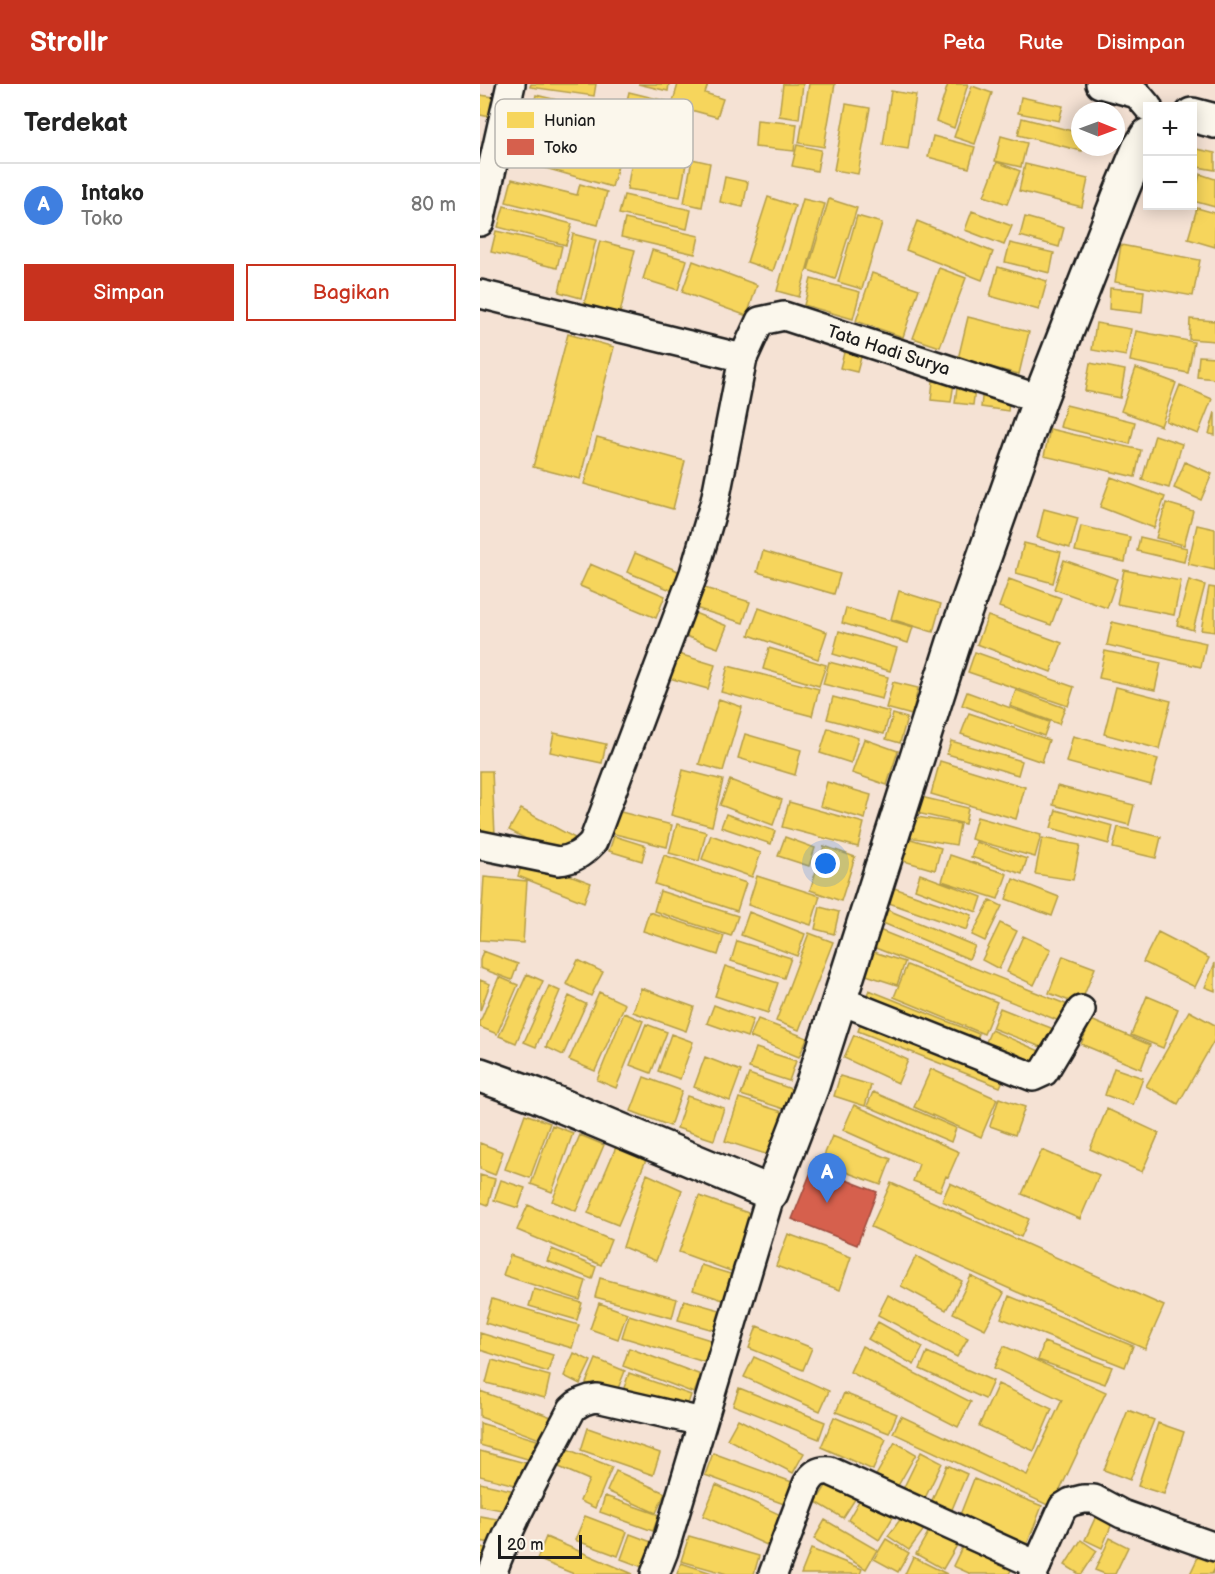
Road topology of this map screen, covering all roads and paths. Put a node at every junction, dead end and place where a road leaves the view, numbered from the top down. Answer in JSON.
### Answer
{"nodes":[{"id":1,"x":511,"y":84,"type":"edge"},
{"id":2,"x":1100,"y":84,"type":"edge"},
{"id":3,"x":1141,"y":95,"type":"edge"},
{"id":4,"x":508,"y":99,"type":"edge"},
{"id":5,"x":1197,"y":116,"type":"edge"},
{"id":6,"x":1215,"y":121,"type":"edge"},
{"id":7,"x":1143,"y":143,"type":"edge"},
{"id":8,"x":495,"y":155,"type":"edge"},
{"id":9,"x":480,"y":222,"type":"edge"},
{"id":10,"x":480,"y":294,"type":"edge"},
{"id":11,"x":743,"y":358,"type":"junction"},
{"id":12,"x":1040,"y":399,"type":"junction"},
{"id":13,"x":480,"y":846,"type":"edge"},
{"id":14,"x":840,"y":1000,"type":"junction"},
{"id":15,"x":1081,"y":1010,"type":"dead end"},
{"id":16,"x":480,"y":1075,"type":"edge"},
{"id":17,"x":771,"y":1193,"type":"junction"},
{"id":18,"x":702,"y":1422,"type":"junction"},
{"id":19,"x":1215,"y":1547,"type":"edge"},
{"id":20,"x":1035,"y":1570,"type":"edge"},
{"id":21,"x":492,"y":1574,"type":"edge"},
{"id":22,"x":655,"y":1574,"type":"edge"},
{"id":23,"x":773,"y":1574,"type":"edge"}],
"edges":[{"from":1,"to":4,"type":"street"},
{"from":2,"to":3,"type":"street"},
{"from":5,"to":6,"type":"street"},
{"from":7,"to":12,"type":"street"},
{"from":8,"to":9,"type":"street"},
{"from":10,"to":11,"type":"street"},
{"from":11,"to":12,"type":"street","name":"Tata Hadi Surya"},
{"from":11,"to":13,"type":"street"},
{"from":12,"to":14,"type":"street"},
{"from":14,"to":15,"type":"street"},
{"from":14,"to":17,"type":"street"},
{"from":16,"to":17,"type":"street"},
{"from":17,"to":18,"type":"street"},
{"from":18,"to":21,"type":"street"},
{"from":18,"to":22,"type":"street"},
{"from":19,"to":20,"type":"street"},
{"from":20,"to":23,"type":"street"}]}
